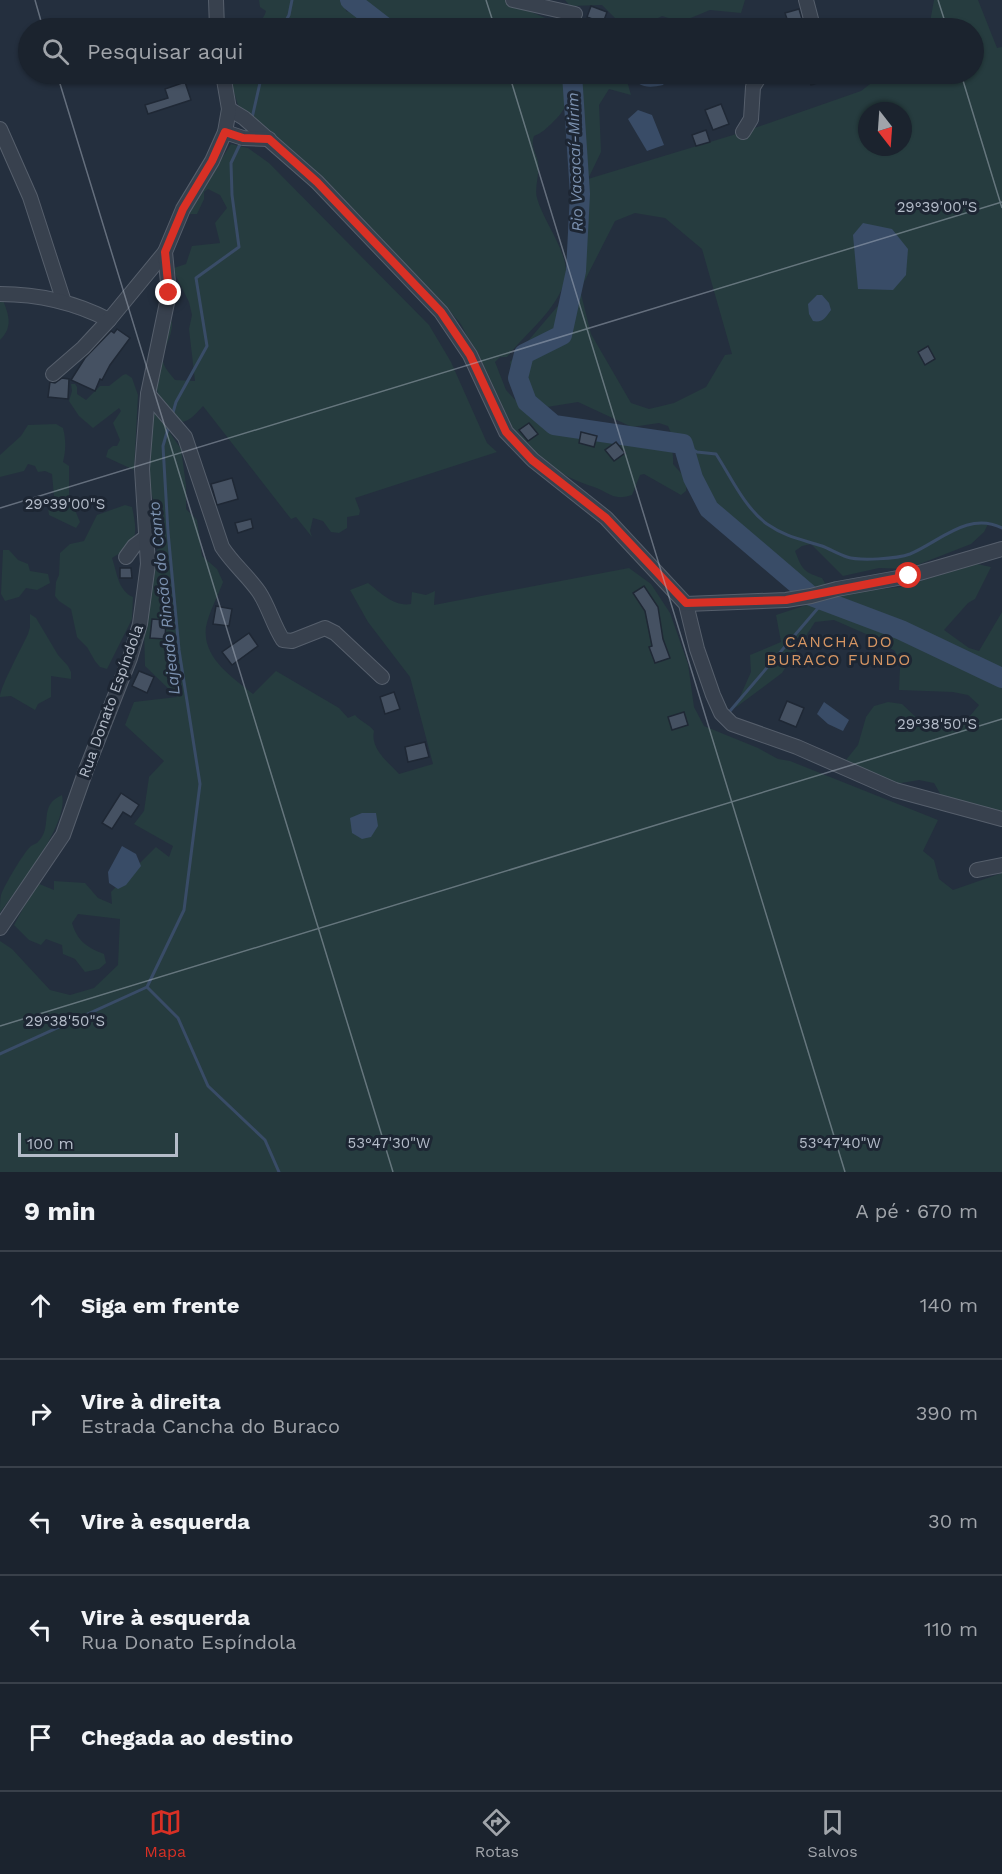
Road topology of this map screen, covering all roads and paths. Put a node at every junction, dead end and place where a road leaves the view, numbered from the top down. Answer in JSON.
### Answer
{"nodes":[{"id":1,"x":216,"y":0,"type":"edge"},
{"id":2,"x":513,"y":0,"type":"edge"},
{"id":3,"x":806,"y":0,"type":"edge"},
{"id":4,"x":575,"y":14,"type":"dead end"},
{"id":5,"x":217,"y":18,"type":"edge"},
{"id":6,"x":811,"y":18,"type":"edge"},
{"id":7,"x":225,"y":84,"type":"edge"},
{"id":8,"x":755,"y":84,"type":"edge"},
{"id":9,"x":229,"y":109,"type":"junction"},
{"id":10,"x":0,"y":129,"type":"edge"},
{"id":11,"x":225,"y":132,"type":"junction"},
{"id":12,"x":743,"y":132,"type":"dead end"},
{"id":13,"x":264,"y":135,"type":"junction"},
{"id":14,"x":165,"y":252,"type":"junction"},
{"id":15,"x":0,"y":294,"type":"edge"},
{"id":16,"x":64,"y":302,"type":"junction"},
{"id":17,"x":109,"y":320,"type":"junction"},
{"id":18,"x":53,"y":374,"type":"dead end"},
{"id":19,"x":148,"y":394,"type":"junction"},
{"id":20,"x":146,"y":537,"type":"junction"},
{"id":21,"x":1002,"y":549,"type":"edge"},
{"id":22,"x":126,"y":557,"type":"dead end"},
{"id":23,"x":686,"y":603,"type":"junction"},
{"id":24,"x":382,"y":677,"type":"dead end"},
{"id":25,"x":1002,"y":819,"type":"edge"},
{"id":26,"x":1002,"y":865,"type":"edge"},
{"id":27,"x":977,"y":870,"type":"dead end"},
{"id":28,"x":0,"y":928,"type":"edge"}],
"edges":[{"from":1,"to":5,"type":"street"},
{"from":2,"to":4,"type":"street"},
{"from":3,"to":6,"type":"street"},
{"from":7,"to":9,"type":"street","name":"Rua Donato Espíndola"},
{"from":8,"to":12,"type":"street"},
{"from":9,"to":11,"type":"street","name":"Rua Donato Espíndola"},
{"from":9,"to":13,"type":"street"},
{"from":10,"to":16,"type":"street"},
{"from":11,"to":13,"type":"street"},
{"from":11,"to":14,"type":"street","name":"Rua Donato Espíndola"},
{"from":13,"to":23,"type":"street"},
{"from":14,"to":17,"type":"street"},
{"from":14,"to":19,"type":"street","name":"Rua Donato Espíndola"},
{"from":15,"to":16,"type":"street"},
{"from":16,"to":17,"type":"street"},
{"from":17,"to":18,"type":"street"},
{"from":19,"to":20,"type":"street","name":"Rua Donato Espíndola"},
{"from":19,"to":24,"type":"street"},
{"from":20,"to":22,"type":"street"},
{"from":20,"to":28,"type":"street","name":"Rua Donato Espíndola"},
{"from":21,"to":23,"type":"street"},
{"from":23,"to":25,"type":"street"},
{"from":26,"to":27,"type":"street"}]}
